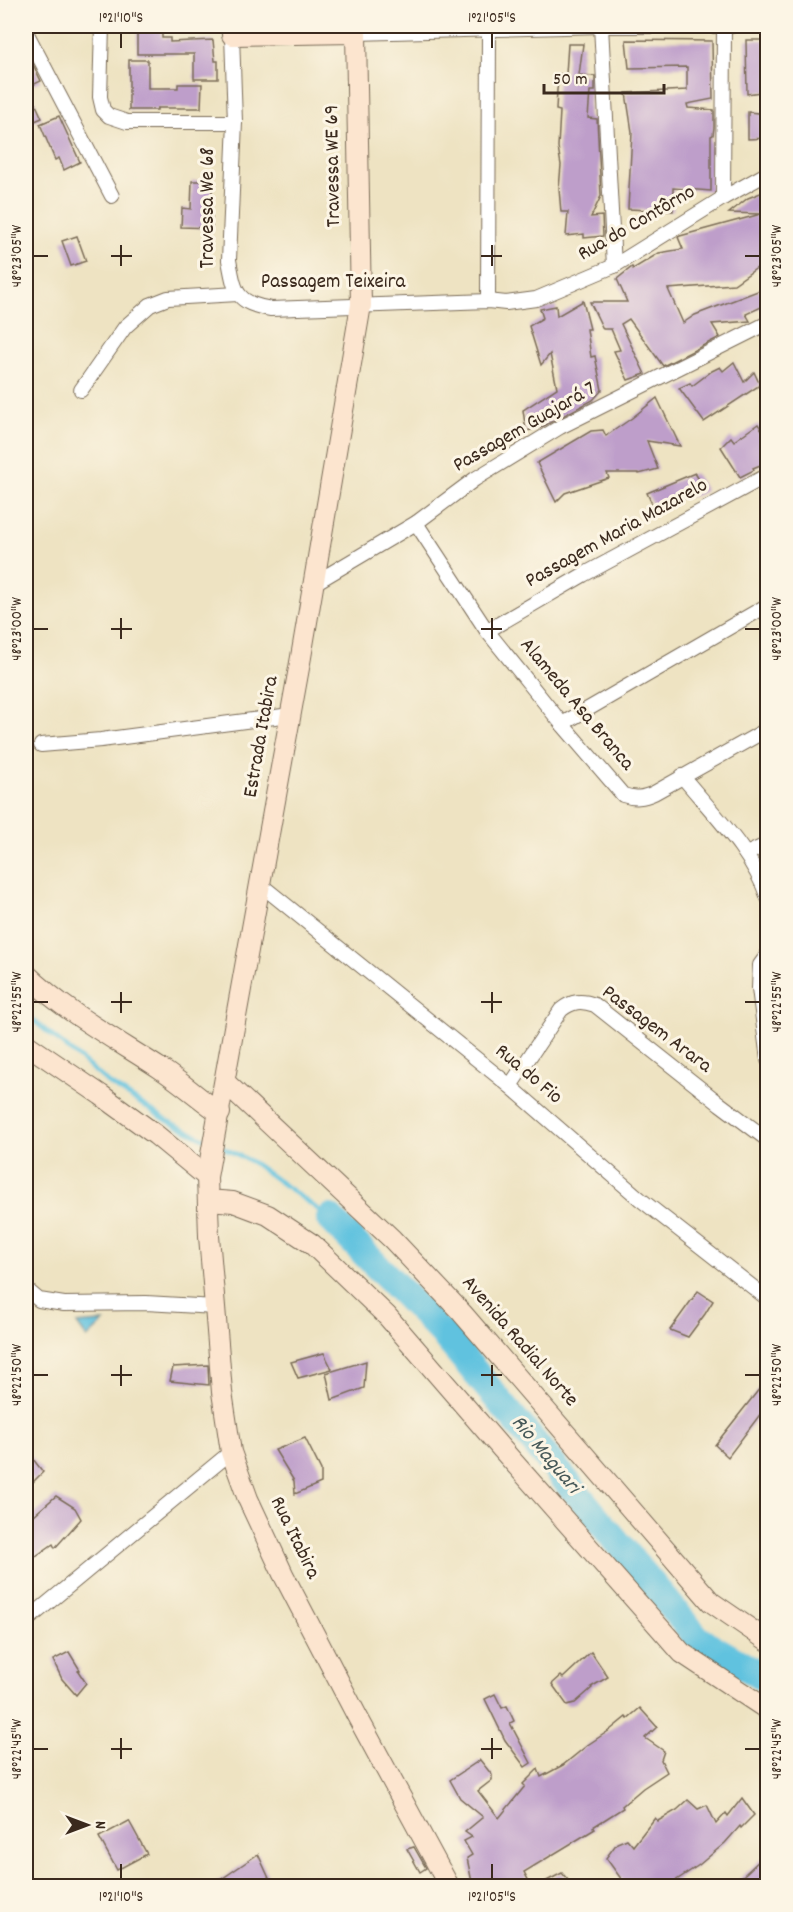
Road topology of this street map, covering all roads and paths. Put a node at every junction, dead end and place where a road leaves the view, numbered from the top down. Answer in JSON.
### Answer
{"nodes":[{"id":1,"x":102,"y":26,"type":"edge"},
{"id":2,"x":602,"y":26,"type":"edge"},
{"id":3,"x":724,"y":26,"type":"edge"},
{"id":4,"x":731,"y":26,"type":"edge"},
{"id":5,"x":489,"y":27,"type":"edge"},
{"id":6,"x":356,"y":29,"type":"edge"},
{"id":7,"x":232,"y":30,"type":"edge"},
{"id":8,"x":26,"y":32,"type":"edge"},
{"id":9,"x":235,"y":122,"type":"junction"},
{"id":10,"x":768,"y":173,"type":"edge"},
{"id":11,"x":112,"y":196,"type":"dead end"},
{"id":12,"x":723,"y":198,"type":"junction"},
{"id":13,"x":614,"y":266,"type":"junction"},
{"id":14,"x":238,"y":294,"type":"junction"},
{"id":15,"x":488,"y":301,"type":"junction"},
{"id":16,"x":361,"y":305,"type":"junction"},
{"id":17,"x":768,"y":322,"type":"edge"},
{"id":18,"x":81,"y":390,"type":"dead end"},
{"id":19,"x":768,"y":475,"type":"edge"},
{"id":20,"x":416,"y":523,"type":"junction"},
{"id":21,"x":313,"y":584,"type":"junction"},
{"id":22,"x":768,"y":605,"type":"edge"},
{"id":23,"x":487,"y":631,"type":"junction"},
{"id":24,"x":290,"y":715,"type":"junction"},
{"id":25,"x":562,"y":724,"type":"junction"},
{"id":26,"x":768,"y":729,"type":"edge"},
{"id":27,"x":41,"y":745,"type":"dead end"},
{"id":28,"x":682,"y":776,"type":"junction"},
{"id":29,"x":768,"y":844,"type":"edge"},
{"id":30,"x":746,"y":854,"type":"junction"},
{"id":31,"x":764,"y":877,"type":"edge"},
{"id":32,"x":261,"y":885,"type":"junction"},
{"id":33,"x":768,"y":898,"type":"edge"},
{"id":34,"x":768,"y":954,"type":"edge"},
{"id":35,"x":26,"y":974,"type":"edge"},
{"id":36,"x":26,"y":1044,"type":"edge"},
{"id":37,"x":768,"y":1060,"type":"edge"},
{"id":38,"x":225,"y":1082,"type":"junction"},
{"id":39,"x":510,"y":1086,"type":"junction"},
{"id":40,"x":220,"y":1113,"type":"junction"},
{"id":41,"x":768,"y":1140,"type":"edge"},
{"id":42,"x":207,"y":1177,"type":"junction"},
{"id":43,"x":208,"y":1200,"type":"junction"},
{"id":44,"x":26,"y":1289,"type":"edge"},
{"id":45,"x":768,"y":1299,"type":"edge"},
{"id":46,"x":214,"y":1307,"type":"junction"},
{"id":47,"x":231,"y":1452,"type":"junction"},
{"id":48,"x":26,"y":1621,"type":"edge"},
{"id":49,"x":768,"y":1641,"type":"edge"},
{"id":50,"x":768,"y":1710,"type":"edge"},
{"id":51,"x":449,"y":1887,"type":"edge"}],
"edges":[{"from":1,"to":9,"type":"street"},
{"from":2,"to":3,"type":"street"},
{"from":2,"to":5,"type":"street"},
{"from":2,"to":13,"type":"street"},
{"from":3,"to":4,"type":"street"},
{"from":3,"to":12,"type":"street"},
{"from":5,"to":6,"type":"street"},
{"from":5,"to":15,"type":"street"},
{"from":6,"to":7,"type":"street"},
{"from":6,"to":16,"type":"street","name":"Travessa WE 69"},
{"from":7,"to":9,"type":"street","name":"Travessa We 68"},
{"from":8,"to":11,"type":"street"},
{"from":9,"to":14,"type":"street","name":"Travessa We 68"},
{"from":10,"to":12,"type":"street","name":"Rua do Contôrno"},
{"from":12,"to":13,"type":"street","name":"Rua do Contôrno"},
{"from":13,"to":15,"type":"street","name":"Rua do Contôrno"},
{"from":14,"to":16,"type":"street","name":"Passagem Teixeira"},
{"from":14,"to":18,"type":"street","name":"Passagem Teixeira"},
{"from":15,"to":16,"type":"street","name":"Passagem Teixeira"},
{"from":16,"to":21,"type":"street","name":"Estrada Itabira"},
{"from":17,"to":20,"type":"street","name":"Passagem Guajará 7"},
{"from":19,"to":23,"type":"street","name":"Passagem Maria Mazarelo"},
{"from":20,"to":21,"type":"street","name":"Passagem Guajará 7"},
{"from":20,"to":23,"type":"street","name":"Alameda Asa Branca"},
{"from":21,"to":24,"type":"street","name":"Estrada Itabira"},
{"from":22,"to":25,"type":"street"},
{"from":23,"to":25,"type":"street","name":"Alameda Asa Branca"},
{"from":24,"to":27,"type":"street"},
{"from":24,"to":32,"type":"street","name":"Estrada Itabira"},
{"from":25,"to":28,"type":"street","name":"Alameda Asa Branca"},
{"from":26,"to":28,"type":"street"},
{"from":28,"to":30,"type":"street"},
{"from":29,"to":30,"type":"street"},
{"from":30,"to":31,"type":"street"},
{"from":31,"to":33,"type":"street"},
{"from":32,"to":38,"type":"street","name":"Estrada Itabira"},
{"from":32,"to":39,"type":"street","name":"Rua do Fio"},
{"from":34,"to":37,"type":"street"},
{"from":35,"to":40,"type":"street"},
{"from":36,"to":42,"type":"street"},
{"from":38,"to":40,"type":"street","name":"Estrada Itabira"},
{"from":38,"to":49,"type":"street","name":"Avenida Radial Norte"},
{"from":39,"to":41,"type":"street","name":"Passagem Arara"},
{"from":39,"to":45,"type":"street","name":"Rua do Fio"},
{"from":40,"to":42,"type":"street","name":"Estrada Itabira"},
{"from":42,"to":43,"type":"street","name":"Rua Itabira"},
{"from":43,"to":46,"type":"street","name":"Rua Itabira"},
{"from":43,"to":50,"type":"street"},
{"from":44,"to":46,"type":"street"},
{"from":46,"to":47,"type":"street","name":"Rua Itabira"},
{"from":47,"to":48,"type":"street"},
{"from":47,"to":51,"type":"street","name":"Rua Itabira"}]}
